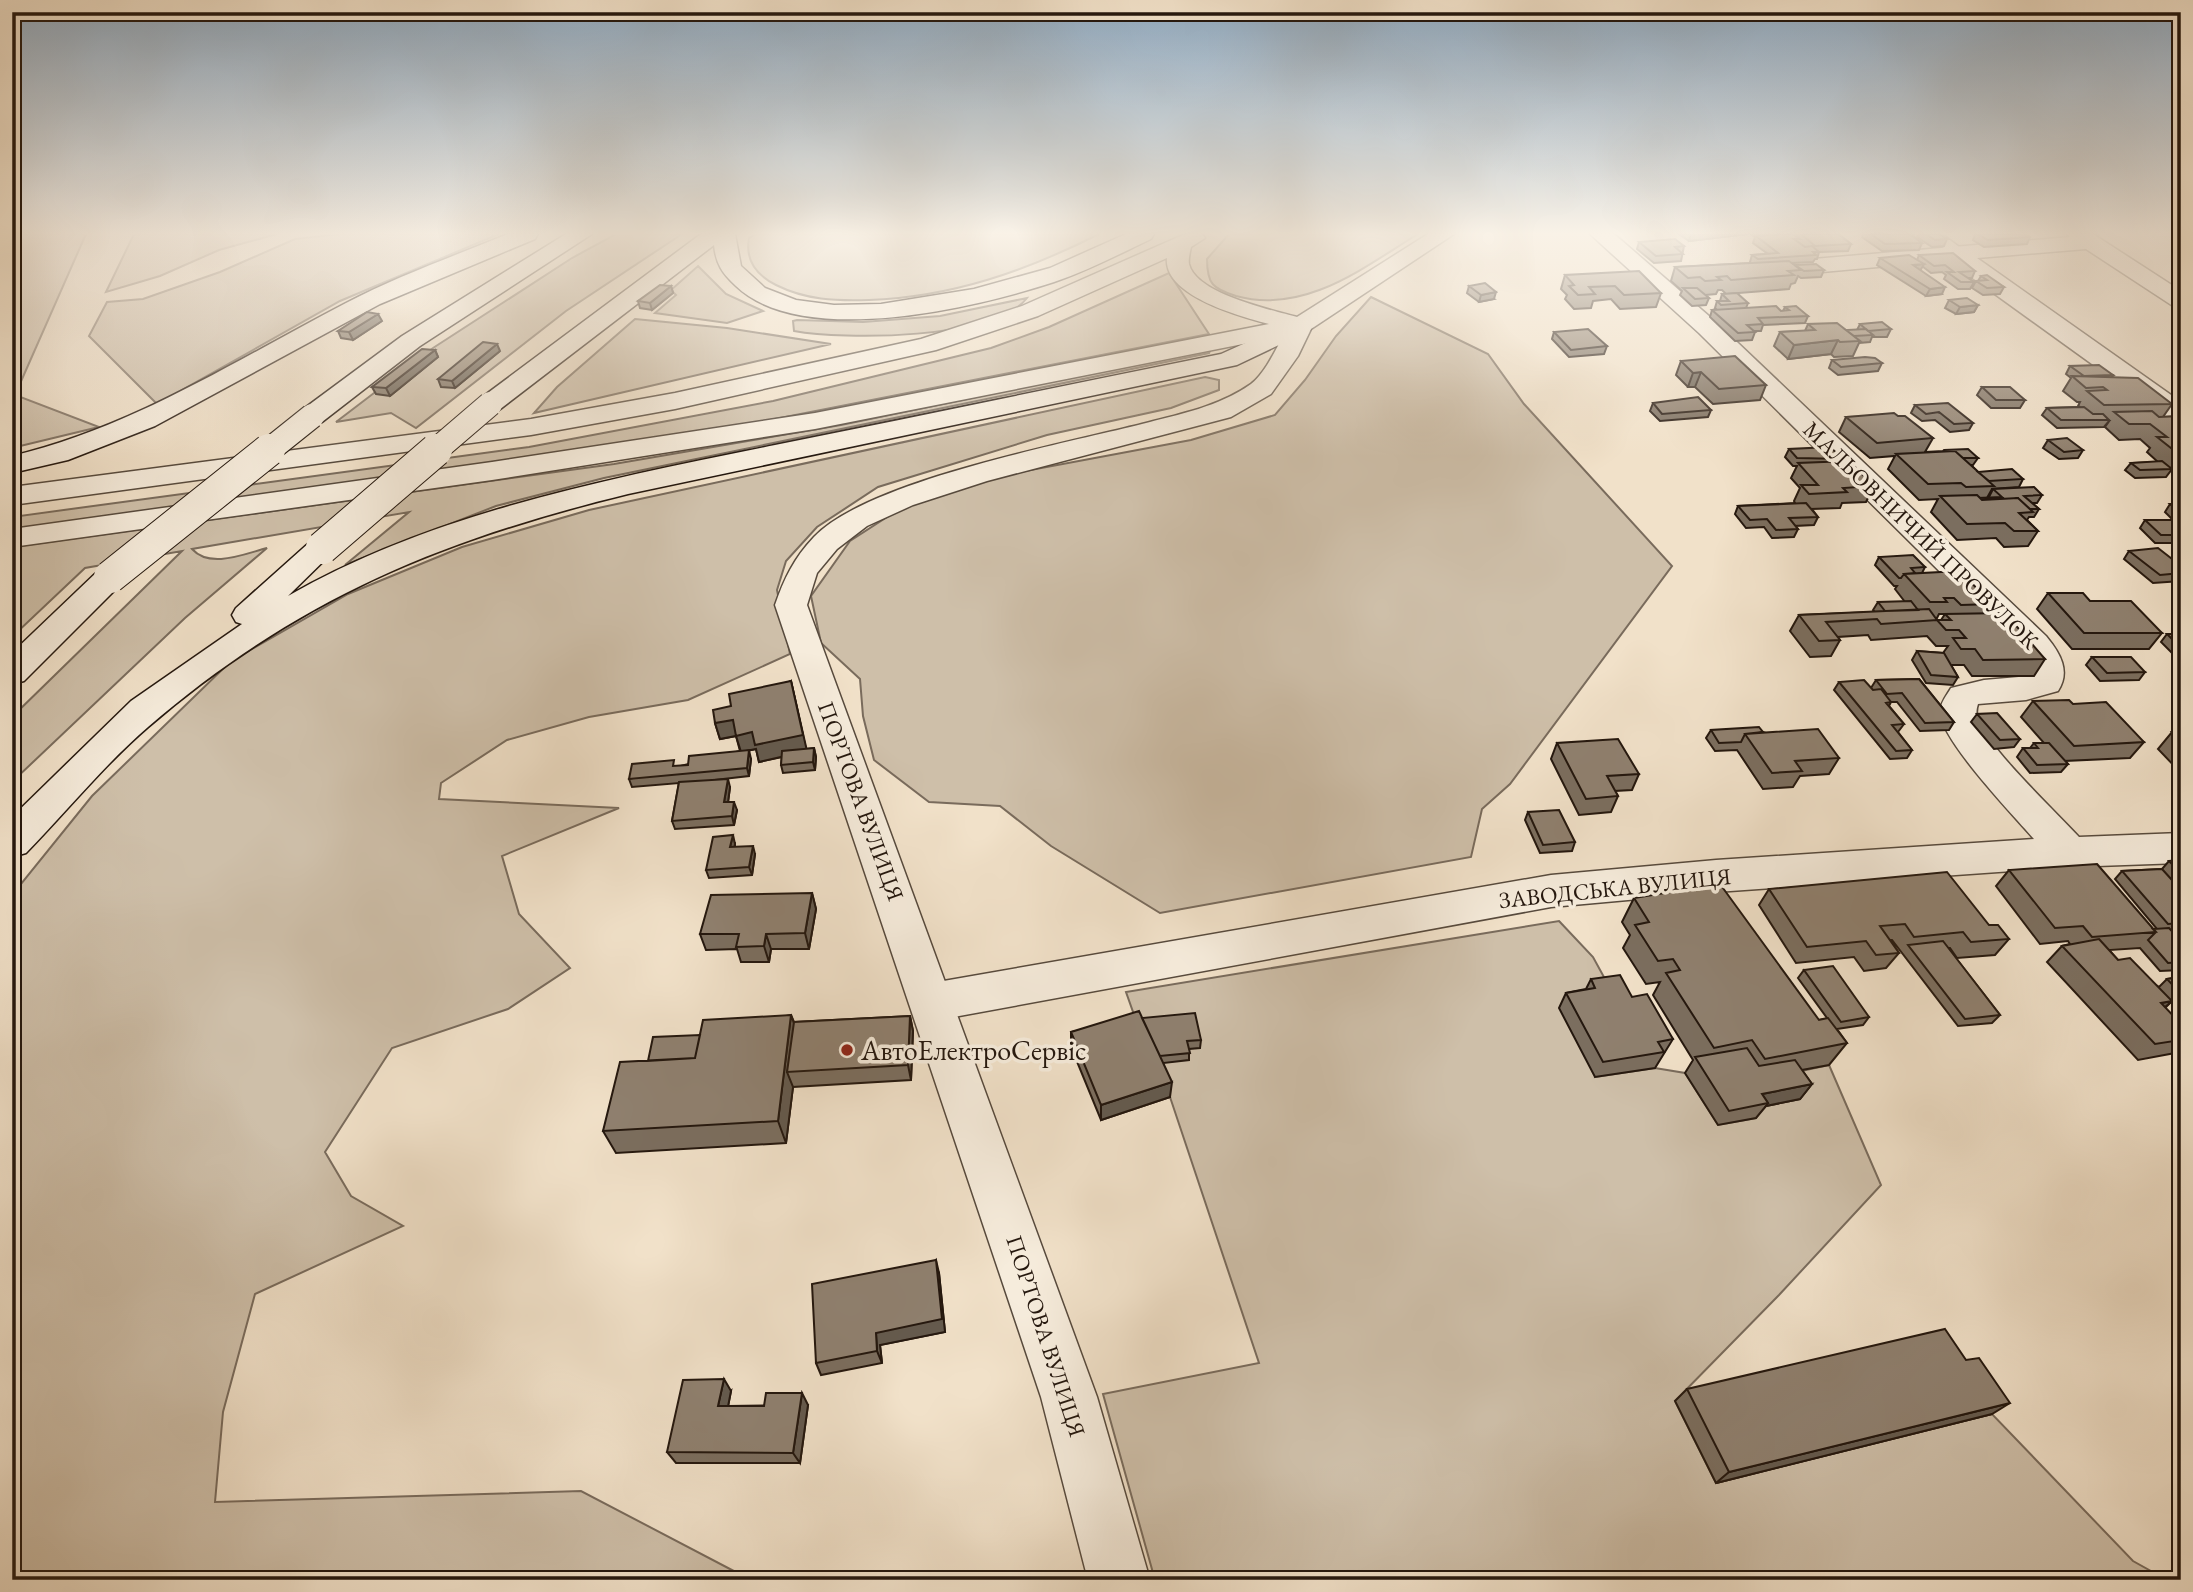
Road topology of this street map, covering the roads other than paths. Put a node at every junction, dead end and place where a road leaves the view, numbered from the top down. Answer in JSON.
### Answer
{"nodes":[{"id":1,"x":355,"y":308,"type":"edge"},
{"id":2,"x":463,"y":308,"type":"edge"},
{"id":3,"x":617,"y":308,"type":"edge"},
{"id":4,"x":826,"y":308,"type":"edge"},
{"id":5,"x":904,"y":308,"type":"edge"},
{"id":6,"x":1036,"y":308,"type":"edge"},
{"id":7,"x":1242,"y":308,"type":"edge"},
{"id":8,"x":1327,"y":308,"type":"edge"},
{"id":9,"x":1684,"y":308,"type":"edge"},
{"id":10,"x":2030,"y":308,"type":"edge"},
{"id":11,"x":1301,"y":325,"type":"junction"},
{"id":12,"x":2181,"y":415,"type":"edge"},
{"id":13,"x":12,"y":465,"type":"edge"},
{"id":14,"x":12,"y":496,"type":"edge"},
{"id":15,"x":12,"y":538,"type":"edge"},
{"id":16,"x":12,"y":673,"type":"edge"},
{"id":17,"x":127,"y":725,"type":"junction"},
{"id":18,"x":12,"y":842,"type":"edge"},
{"id":19,"x":2181,"y":848,"type":"edge"},
{"id":20,"x":2068,"y":852,"type":"junction"},
{"id":21,"x":932,"y":1002,"type":"junction"},
{"id":22,"x":1119,"y":1580,"type":"edge"}],
"edges":[{"from":1,"to":13,"type":"street"},
{"from":2,"to":16,"type":"street","bridge":true},
{"from":3,"to":17,"type":"street","bridge":true},
{"from":4,"to":5,"type":"street"},
{"from":6,"to":14,"type":"street"},
{"from":7,"to":11,"type":"street"},
{"from":8,"to":11,"type":"street"},
{"from":9,"to":20,"type":"street","name":"МАЛЬОВНИЧИЙ ПРОВУЛОК"},
{"from":10,"to":12,"type":"street"},
{"from":11,"to":15,"type":"street"},
{"from":11,"to":17,"type":"street"},
{"from":11,"to":21,"type":"street","name":"ПОРТОВА ВУЛИЦЯ"},
{"from":17,"to":18,"type":"street"},
{"from":19,"to":20,"type":"street","name":"ЗАВОДСЬКА ВУЛИЦЯ"},
{"from":20,"to":21,"type":"street","name":"ЗАВОДСЬКА ВУЛИЦЯ"},
{"from":21,"to":22,"type":"street","name":"ПОРТОВА ВУЛИЦЯ"}]}
